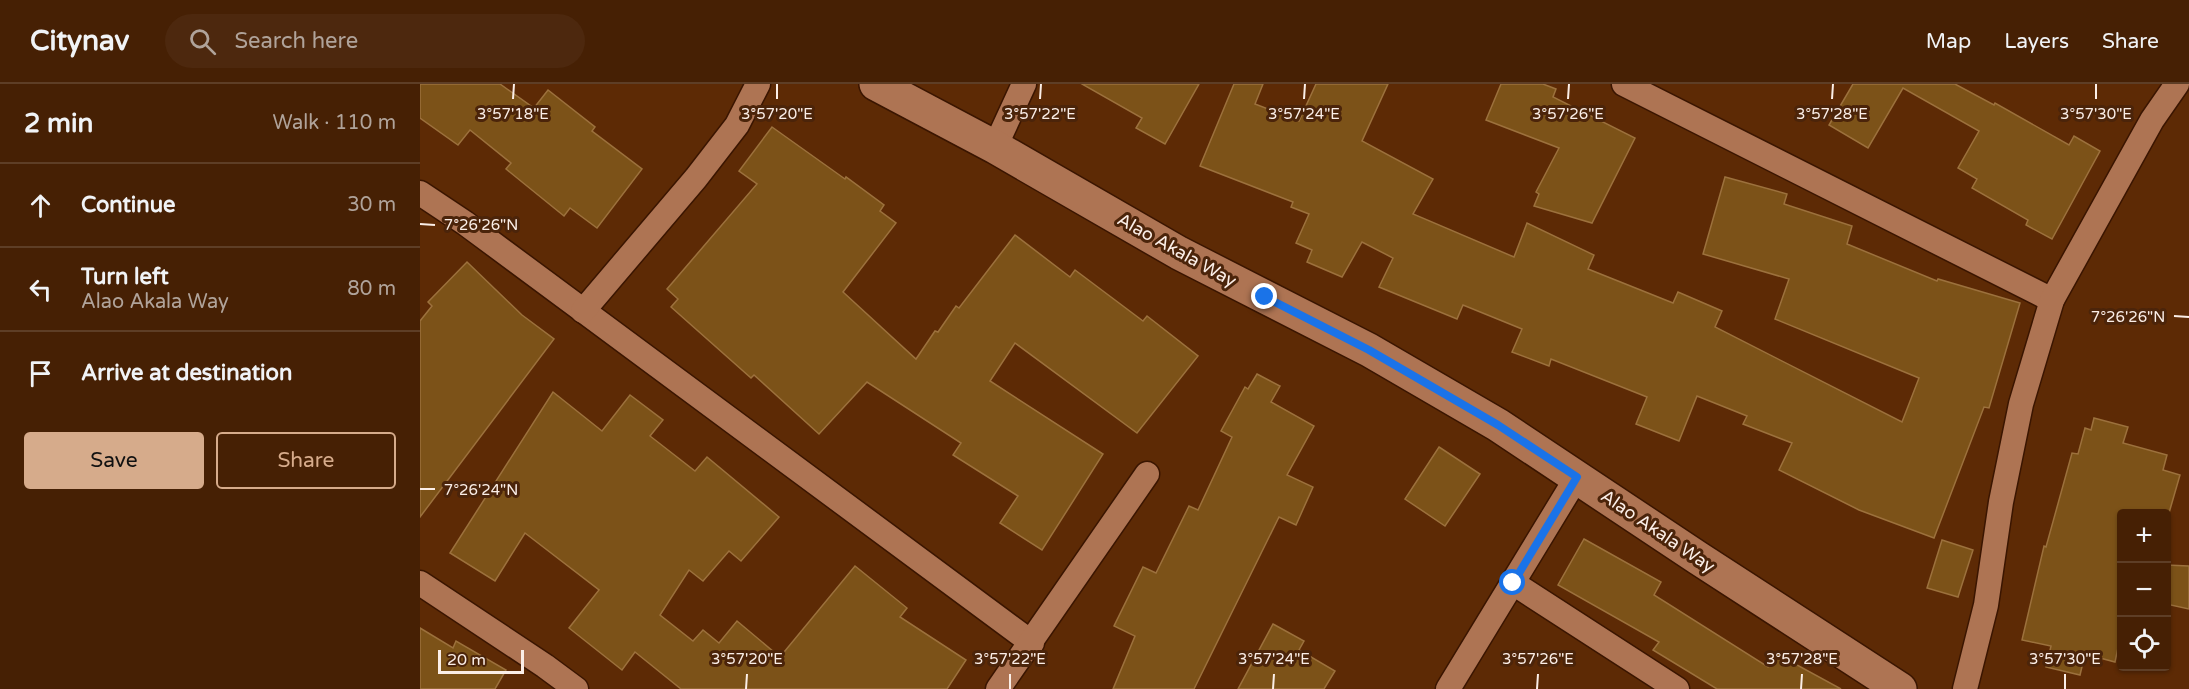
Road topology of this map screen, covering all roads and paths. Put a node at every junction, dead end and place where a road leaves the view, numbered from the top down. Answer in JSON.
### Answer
{"nodes":[{"id":1,"x":758,"y":84,"type":"edge"},
{"id":2,"x":876,"y":84,"type":"edge"},
{"id":3,"x":1024,"y":84,"type":"edge"},
{"id":4,"x":1624,"y":84,"type":"edge"},
{"id":5,"x":2177,"y":84,"type":"edge"},
{"id":6,"x":995,"y":147,"type":"junction"},
{"id":7,"x":420,"y":193,"type":"edge"},
{"id":8,"x":2052,"y":300,"type":"junction"},
{"id":9,"x":583,"y":311,"type":"junction"},
{"id":10,"x":1147,"y":474,"type":"dead end"},
{"id":11,"x":1577,"y":477,"type":"junction"},
{"id":12,"x":420,"y":583,"type":"edge"},
{"id":13,"x":1513,"y":583,"type":"junction"},
{"id":14,"x":1032,"y":643,"type":"junction"},
{"id":15,"x":576,"y":689,"type":"edge"},
{"id":16,"x":999,"y":689,"type":"edge"},
{"id":17,"x":1448,"y":689,"type":"edge"},
{"id":18,"x":1677,"y":689,"type":"edge"},
{"id":19,"x":1900,"y":689,"type":"edge"},
{"id":20,"x":1965,"y":689,"type":"edge"}],
"edges":[{"from":1,"to":9,"type":"street"},
{"from":2,"to":6,"type":"street","name":"Alao Akala Way"},
{"from":3,"to":6,"type":"street"},
{"from":4,"to":8,"type":"street"},
{"from":5,"to":8,"type":"street"},
{"from":6,"to":11,"type":"street","name":"Alao Akala Way"},
{"from":7,"to":9,"type":"street"},
{"from":8,"to":20,"type":"street"},
{"from":9,"to":14,"type":"street"},
{"from":10,"to":14,"type":"street"},
{"from":11,"to":13,"type":"street"},
{"from":11,"to":19,"type":"street","name":"Alao Akala Way"},
{"from":12,"to":15,"type":"street"},
{"from":13,"to":17,"type":"street"},
{"from":13,"to":18,"type":"street"},
{"from":14,"to":16,"type":"street"}]}
